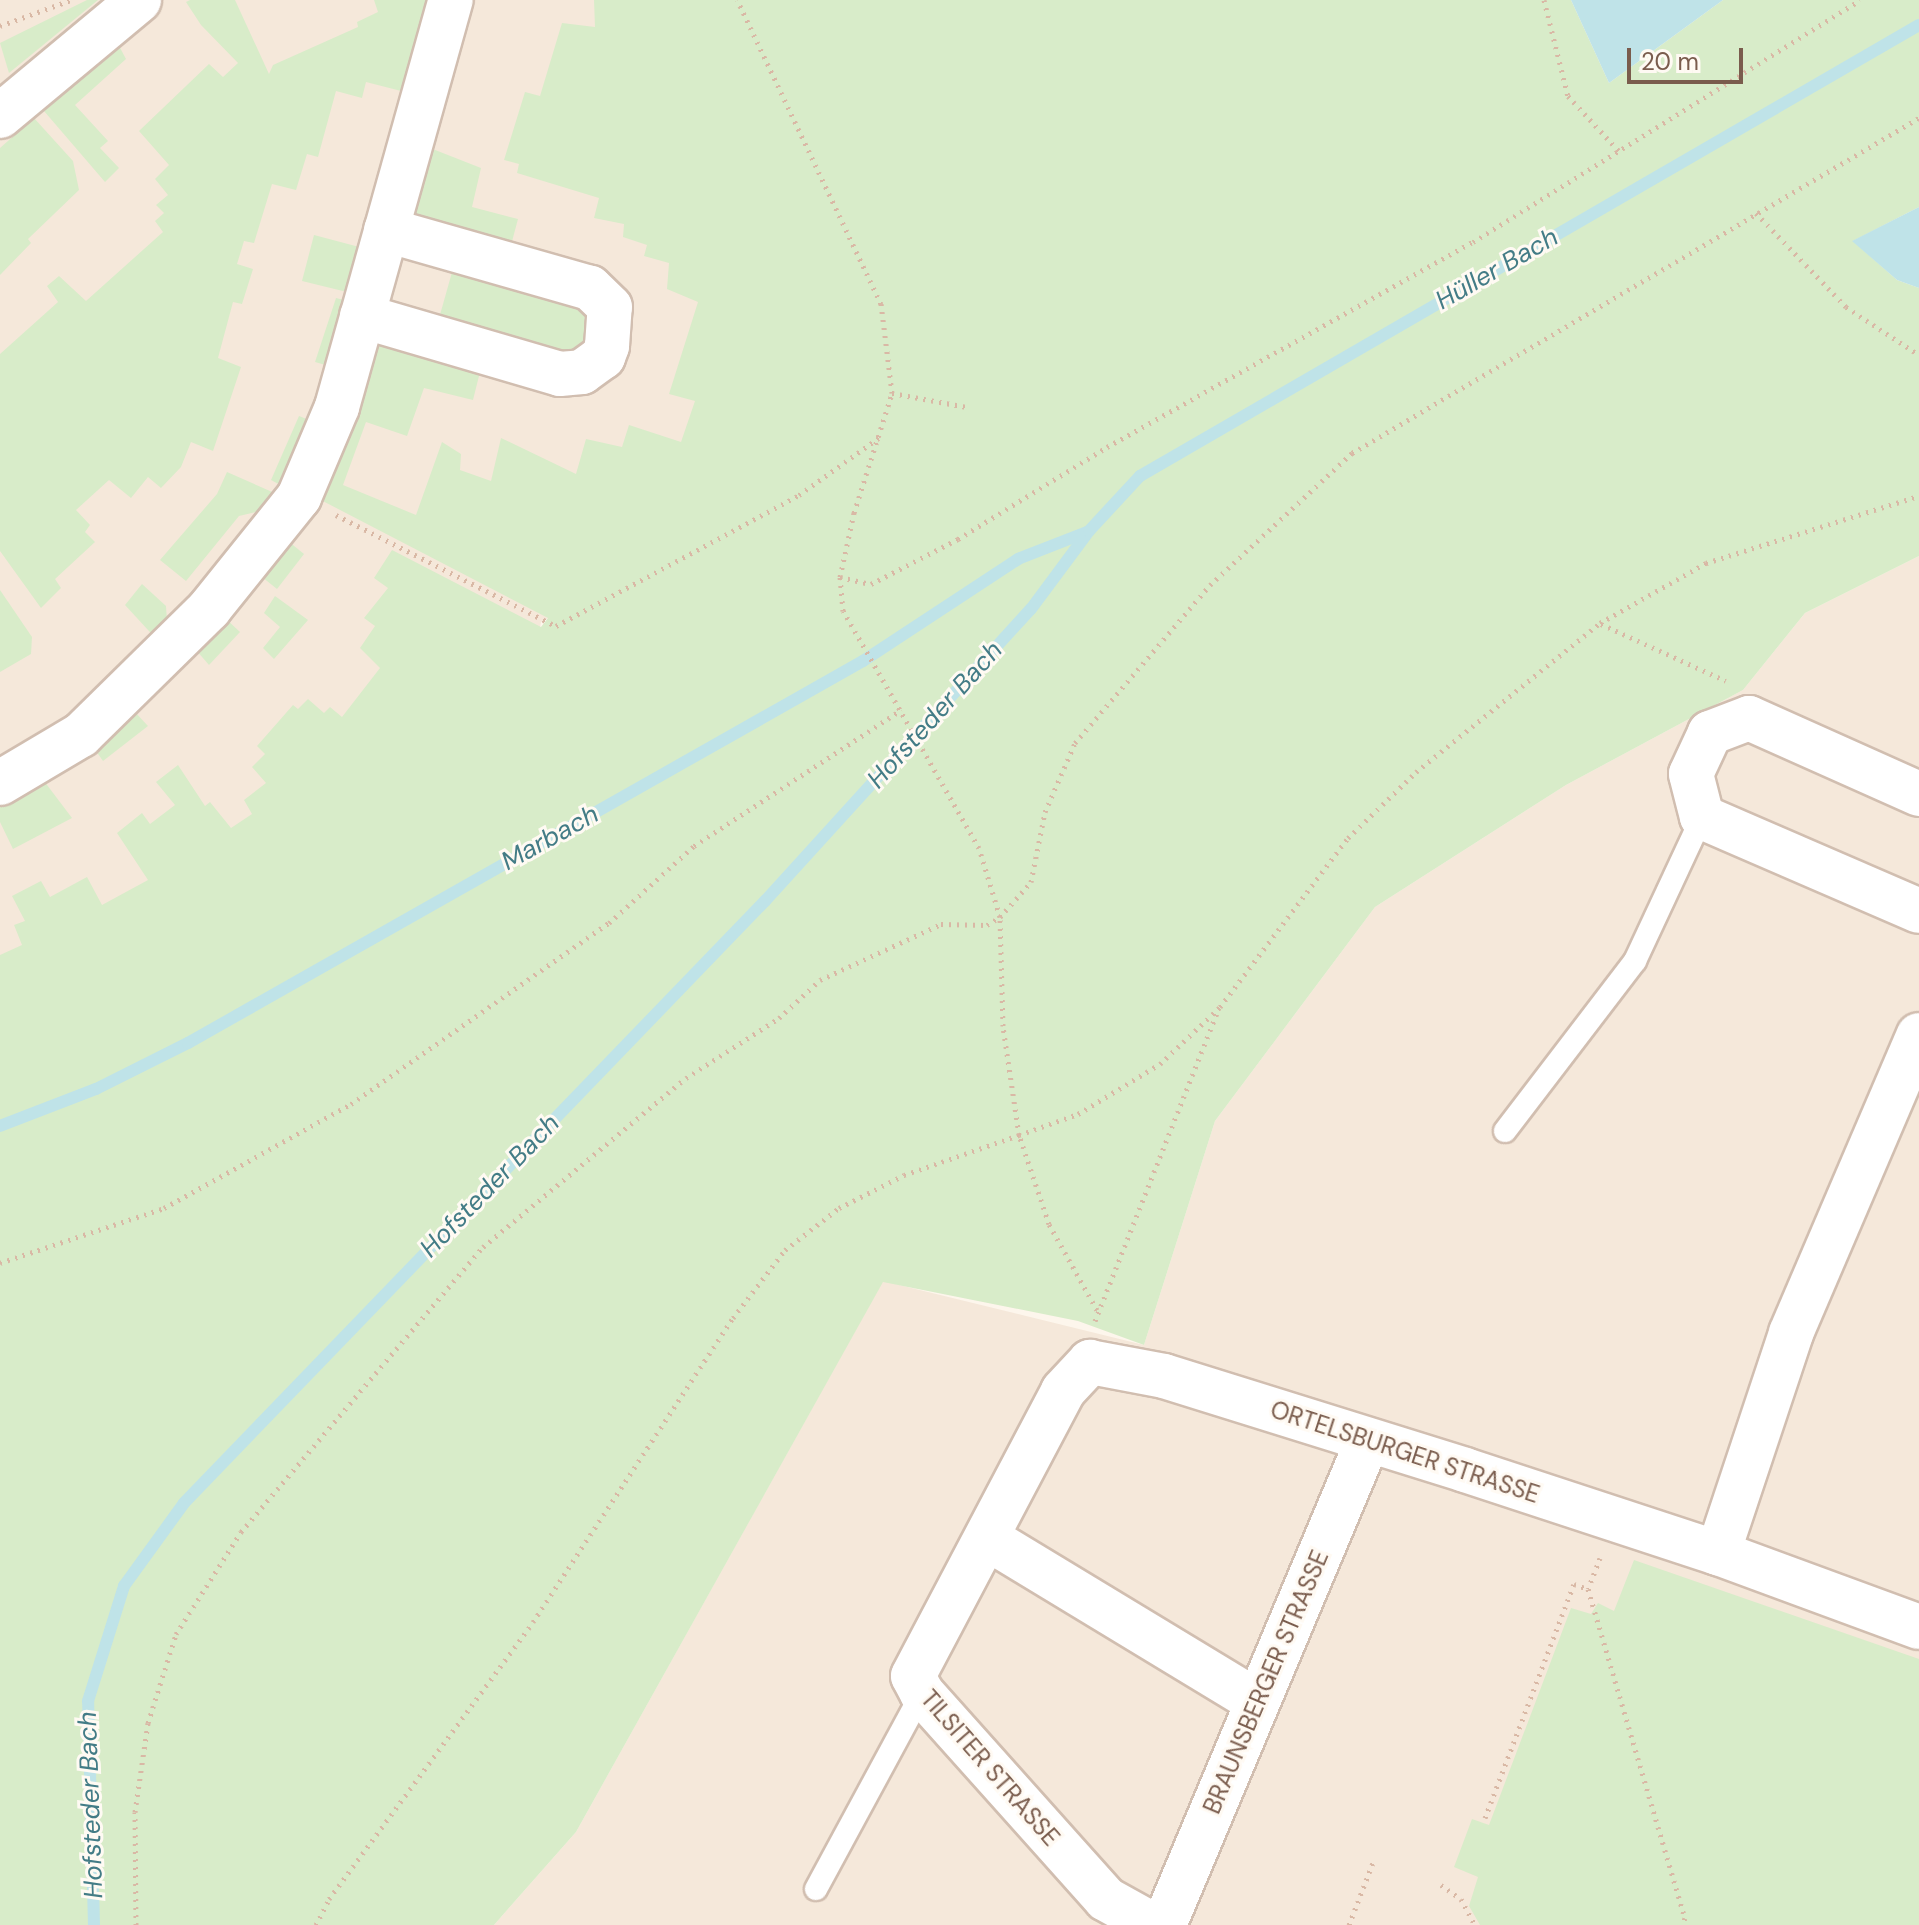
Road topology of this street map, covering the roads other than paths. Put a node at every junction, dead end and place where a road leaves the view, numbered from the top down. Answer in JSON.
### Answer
{"nodes":[{"id":1,"x":139,"y":0,"type":"edge"},
{"id":2,"x":451,"y":0,"type":"edge"},
{"id":3,"x":7,"y":97,"type":"edge"},
{"id":4,"x":386,"y":230,"type":"junction"},
{"id":5,"x":362,"y":316,"type":"junction"},
{"id":6,"x":0,"y":783,"type":"edge"},
{"id":7,"x":1919,"y":794,"type":"edge"},
{"id":8,"x":1702,"y":817,"type":"junction"},
{"id":9,"x":1919,"y":911,"type":"edge"},
{"id":10,"x":1919,"y":1036,"type":"edge"},
{"id":11,"x":1505,"y":1131,"type":"dead end"},
{"id":12,"x":1090,"y":1362,"type":"joint"},
{"id":13,"x":1368,"y":1440,"type":"junction"},
{"id":14,"x":987,"y":1538,"type":"junction"},
{"id":15,"x":1718,"y":1553,"type":"junction"},
{"id":16,"x":1919,"y":1627,"type":"edge"},
{"id":17,"x":922,"y":1693,"type":"junction"},
{"id":18,"x":1256,"y":1701,"type":"junction"},
{"id":19,"x":816,"y":1889,"type":"dead end"},
{"id":20,"x":1153,"y":1925,"type":"edge"},
{"id":21,"x":1164,"y":1925,"type":"edge"}],
"edges":[{"from":1,"to":3,"type":"street"},
{"from":2,"to":4,"type":"street"},
{"from":4,"to":5,"type":"street"},
{"from":4,"to":5,"type":"street"},
{"from":5,"to":6,"type":"street"},
{"from":7,"to":8,"type":"street"},
{"from":8,"to":9,"type":"street"},
{"from":8,"to":11,"type":"lane"},
{"from":10,"to":15,"type":"street"},
{"from":12,"to":13,"type":"street","name":"ORTELSBURGER STRASSE"},
{"from":12,"to":14,"type":"street","name":"TILSITER STRASSE"},
{"from":13,"to":15,"type":"street","name":"ORTELSBURGER STRASSE"},
{"from":13,"to":18,"type":"street","name":"BRAUNSBERGER STRASSE"},
{"from":14,"to":17,"type":"street","name":"TILSITER STRASSE"},
{"from":14,"to":18,"type":"street"},
{"from":15,"to":16,"type":"street","name":"ORTELSBURGER STRASSE"},
{"from":17,"to":19,"type":"lane"},
{"from":17,"to":20,"type":"street","name":"TILSITER STRASSE"},
{"from":18,"to":21,"type":"street","name":"BRAUNSBERGER STRASSE"}]}
